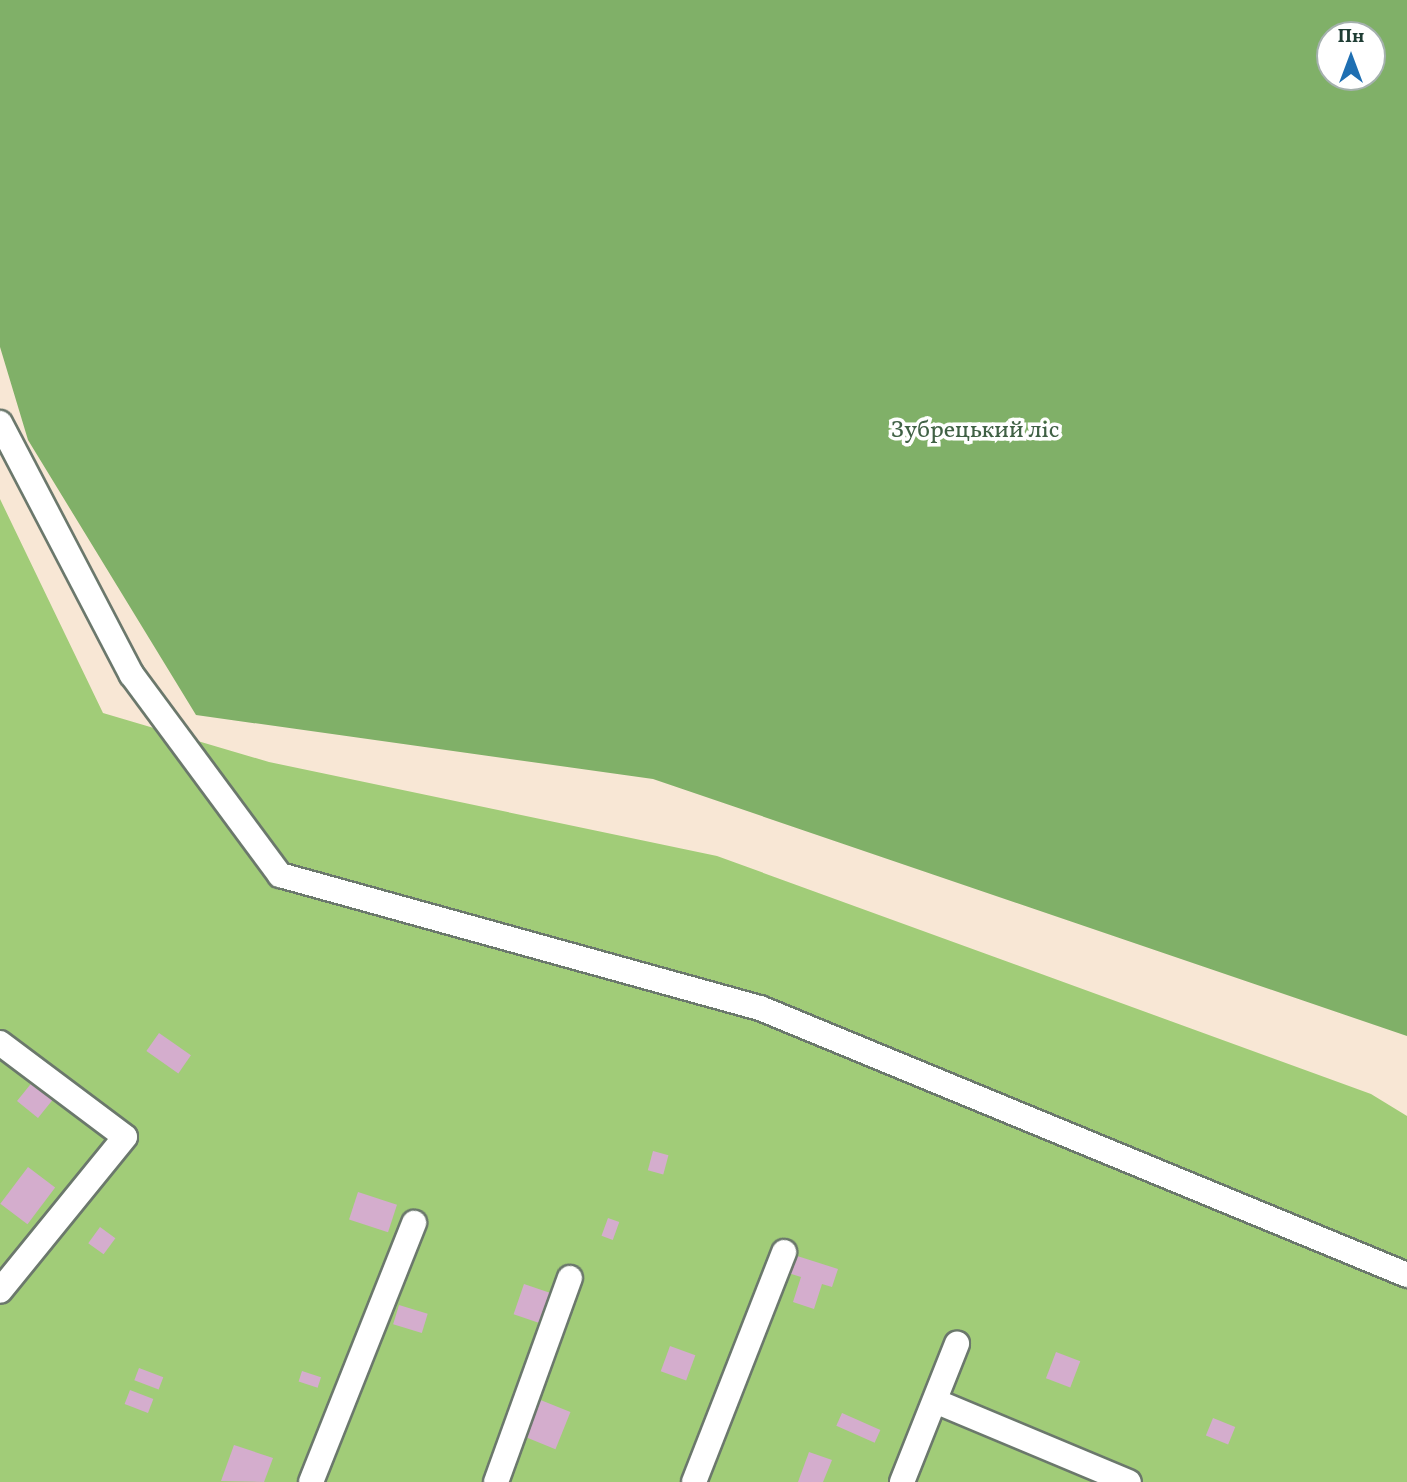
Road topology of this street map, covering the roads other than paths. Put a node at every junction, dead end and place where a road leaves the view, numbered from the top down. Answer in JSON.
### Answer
{"nodes":[{"id":1,"x":0,"y":423,"type":"edge"},
{"id":2,"x":0,"y":1043,"type":"edge"},
{"id":3,"x":414,"y":1223,"type":"dead end"},
{"id":4,"x":784,"y":1252,"type":"dead end"},
{"id":5,"x":1407,"y":1275,"type":"edge"},
{"id":6,"x":570,"y":1278,"type":"dead end"},
{"id":7,"x":0,"y":1291,"type":"edge"},
{"id":8,"x":957,"y":1344,"type":"dead end"},
{"id":9,"x":935,"y":1401,"type":"junction"},
{"id":10,"x":311,"y":1482,"type":"edge"},
{"id":11,"x":496,"y":1482,"type":"edge"},
{"id":12,"x":694,"y":1482,"type":"edge"},
{"id":13,"x":902,"y":1482,"type":"edge"},
{"id":14,"x":1127,"y":1482,"type":"edge"}],
"edges":[{"from":1,"to":5,"type":"street"},
{"from":2,"to":7,"type":"street"},
{"from":3,"to":10,"type":"street"},
{"from":4,"to":12,"type":"street"},
{"from":6,"to":11,"type":"street"},
{"from":8,"to":9,"type":"street"},
{"from":9,"to":13,"type":"street"},
{"from":9,"to":14,"type":"street"}]}
